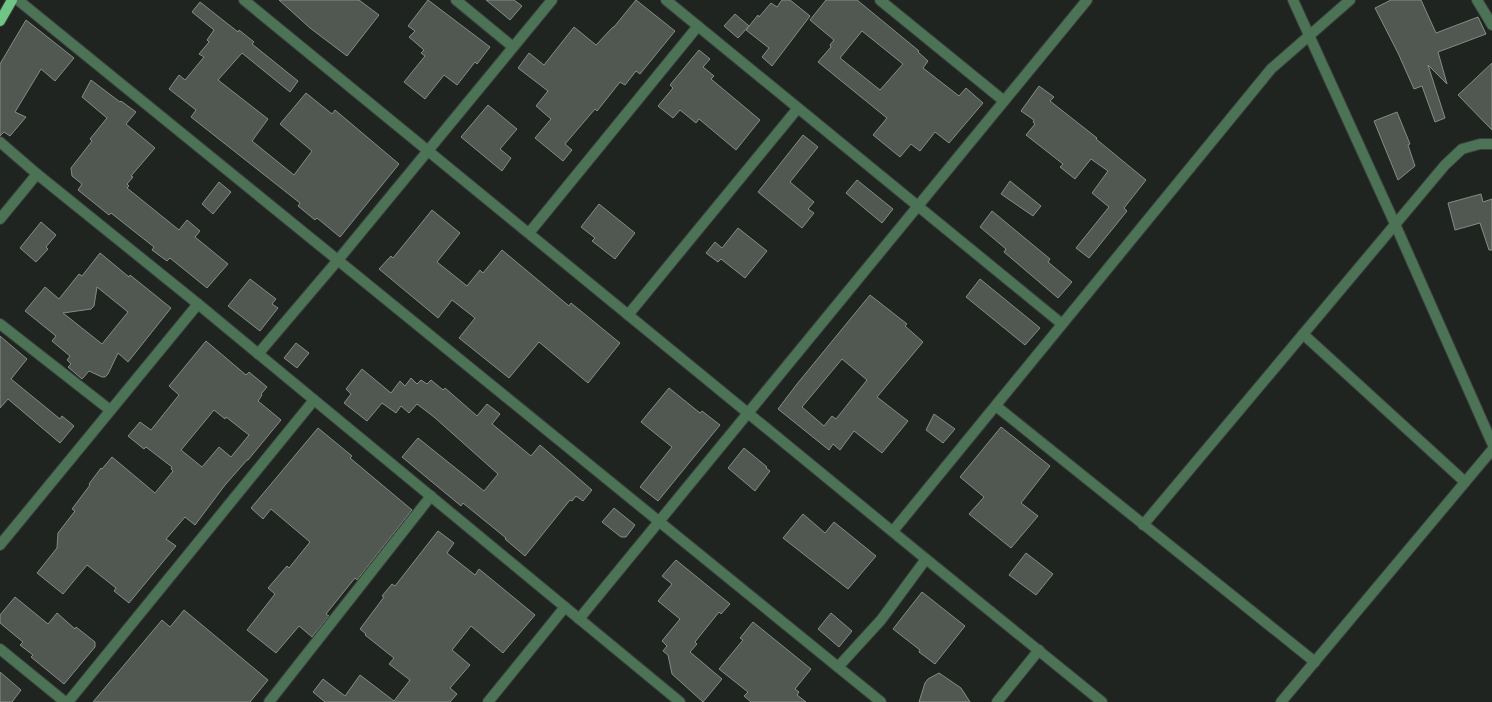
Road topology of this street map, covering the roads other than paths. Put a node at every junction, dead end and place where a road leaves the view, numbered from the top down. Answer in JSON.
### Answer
{"nodes":[{"id":1,"x":12,"y":0,"type":"edge"},
{"id":2,"x":18,"y":0,"type":"edge"},
{"id":3,"x":244,"y":0,"type":"edge"},
{"id":4,"x":456,"y":0,"type":"edge"},
{"id":5,"x":552,"y":0,"type":"edge"},
{"id":6,"x":666,"y":0,"type":"edge"},
{"id":7,"x":880,"y":0,"type":"edge"},
{"id":8,"x":1087,"y":0,"type":"edge"},
{"id":9,"x":1293,"y":0,"type":"edge"},
{"id":10,"x":1350,"y":0,"type":"edge"},
{"id":11,"x":1477,"y":0,"type":"edge"},
{"id":12,"x":0,"y":21,"type":"edge"},
{"id":13,"x":1492,"y":25,"type":"edge"},
{"id":14,"x":698,"y":26,"type":"junction"},
{"id":15,"x":1310,"y":35,"type":"junction"},
{"id":16,"x":513,"y":47,"type":"junction"},
{"id":17,"x":1004,"y":101,"type":"junction"},
{"id":18,"x":798,"y":108,"type":"junction"},
{"id":19,"x":0,"y":142,"type":"edge"},
{"id":20,"x":1492,"y":144,"type":"edge"},
{"id":21,"x":428,"y":150,"type":"junction"},
{"id":22,"x":37,"y":174,"type":"junction"},
{"id":23,"x":918,"y":206,"type":"junction"},
{"id":24,"x":0,"y":219,"type":"edge"},
{"id":25,"x":1395,"y":224,"type":"junction"},
{"id":26,"x":529,"y":233,"type":"junction"},
{"id":27,"x":338,"y":260,"type":"junction"},
{"id":28,"x":198,"y":304,"type":"junction"},
{"id":29,"x":628,"y":314,"type":"junction"},
{"id":30,"x":0,"y":324,"type":"edge"},
{"id":31,"x":1062,"y":324,"type":"junction"},
{"id":32,"x":1303,"y":334,"type":"junction"},
{"id":33,"x":258,"y":354,"type":"junction"},
{"id":34,"x":314,"y":400,"type":"junction"},
{"id":35,"x":996,"y":406,"type":"junction"},
{"id":36,"x":110,"y":410,"type":"junction"},
{"id":37,"x":748,"y":413,"type":"junction"},
{"id":38,"x":1492,"y":443,"type":"edge"},
{"id":39,"x":1492,"y":450,"type":"edge"},
{"id":40,"x":1465,"y":482,"type":"junction"},
{"id":41,"x":431,"y":496,"type":"junction"},
{"id":42,"x":659,"y":522,"type":"junction"},
{"id":43,"x":1143,"y":524,"type":"junction"},
{"id":44,"x":893,"y":531,"type":"junction"},
{"id":45,"x":0,"y":545,"type":"edge"},
{"id":46,"x":926,"y":559,"type":"junction"},
{"id":47,"x":565,"y":607,"type":"junction"},
{"id":48,"x":579,"y":619,"type":"junction"},
{"id":49,"x":0,"y":649,"type":"edge"},
{"id":50,"x":1039,"y":650,"type":"junction"},
{"id":51,"x":1314,"y":662,"type":"junction"},
{"id":52,"x":838,"y":667,"type":"junction"},
{"id":53,"x":65,"y":702,"type":"edge"},
{"id":54,"x":68,"y":702,"type":"edge"},
{"id":55,"x":269,"y":702,"type":"edge"},
{"id":56,"x":488,"y":702,"type":"edge"},
{"id":57,"x":680,"y":702,"type":"edge"},
{"id":58,"x":881,"y":702,"type":"edge"},
{"id":59,"x":997,"y":702,"type":"edge"},
{"id":60,"x":1102,"y":702,"type":"edge"},
{"id":61,"x":1281,"y":702,"type":"edge"}],
"edges":[{"from":1,"to":12,"type":"main road"},
{"from":2,"to":27,"type":"street"},
{"from":3,"to":21,"type":"street"},
{"from":4,"to":16,"type":"street"},
{"from":5,"to":16,"type":"street"},
{"from":6,"to":14,"type":"street"},
{"from":7,"to":17,"type":"street"},
{"from":8,"to":17,"type":"street"},
{"from":9,"to":15,"type":"street"},
{"from":10,"to":15,"type":"street"},
{"from":11,"to":13,"type":"street"},
{"from":14,"to":18,"type":"street"},
{"from":14,"to":26,"type":"street"},
{"from":15,"to":25,"type":"street"},
{"from":15,"to":31,"type":"street"},
{"from":16,"to":21,"type":"street"},
{"from":17,"to":23,"type":"street"},
{"from":18,"to":23,"type":"street"},
{"from":18,"to":29,"type":"street"},
{"from":19,"to":22,"type":"street"},
{"from":20,"to":25,"type":"street"},
{"from":21,"to":26,"type":"street"},
{"from":21,"to":27,"type":"street"},
{"from":22,"to":24,"type":"street"},
{"from":22,"to":28,"type":"street"},
{"from":23,"to":31,"type":"street"},
{"from":23,"to":37,"type":"street"},
{"from":25,"to":32,"type":"street"},
{"from":25,"to":38,"type":"street"},
{"from":26,"to":29,"type":"street"},
{"from":27,"to":33,"type":"street"},
{"from":27,"to":42,"type":"street"},
{"from":28,"to":33,"type":"street"},
{"from":28,"to":36,"type":"street"},
{"from":29,"to":37,"type":"street"},
{"from":30,"to":36,"type":"street"},
{"from":31,"to":35,"type":"street"},
{"from":32,"to":40,"type":"street"},
{"from":32,"to":43,"type":"street"},
{"from":33,"to":34,"type":"street"},
{"from":34,"to":41,"type":"street"},
{"from":34,"to":54,"type":"street"},
{"from":35,"to":43,"type":"street"},
{"from":35,"to":44,"type":"street"},
{"from":36,"to":45,"type":"street"},
{"from":37,"to":42,"type":"street"},
{"from":37,"to":44,"type":"street"},
{"from":39,"to":40,"type":"street"},
{"from":40,"to":51,"type":"street"},
{"from":41,"to":47,"type":"street"},
{"from":41,"to":55,"type":"street"},
{"from":42,"to":48,"type":"street"},
{"from":42,"to":52,"type":"street"},
{"from":43,"to":51,"type":"street"},
{"from":44,"to":46,"type":"street"},
{"from":46,"to":50,"type":"street"},
{"from":46,"to":52,"type":"street"},
{"from":47,"to":48,"type":"street"},
{"from":47,"to":56,"type":"street"},
{"from":48,"to":57,"type":"street"},
{"from":49,"to":53,"type":"street"},
{"from":50,"to":59,"type":"street"},
{"from":50,"to":60,"type":"street"},
{"from":51,"to":61,"type":"street"},
{"from":52,"to":58,"type":"street"}]}
